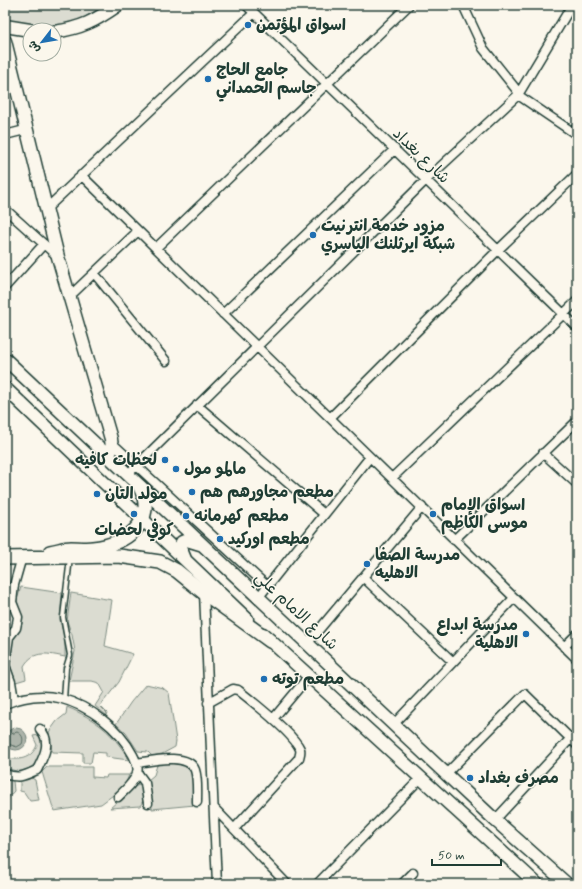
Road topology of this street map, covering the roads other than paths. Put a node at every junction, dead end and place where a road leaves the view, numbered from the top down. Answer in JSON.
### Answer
{"nodes":[{"id":1,"x":118,"y":5,"type":"edge"},
{"id":2,"x":246,"y":5,"type":"edge"},
{"id":3,"x":409,"y":5,"type":"edge"},
{"id":4,"x":463,"y":5,"type":"edge"},
{"id":5,"x":572,"y":5,"type":"edge"},
{"id":6,"x":254,"y":13,"type":"junction"},
{"id":7,"x":5,"y":26,"type":"edge"},
{"id":8,"x":22,"y":29,"type":"edge"},
{"id":9,"x":62,"y":31,"type":"edge"},
{"id":10,"x":5,"y":41,"type":"edge"},
{"id":11,"x":327,"y":83,"type":"junction"},
{"id":12,"x":519,"y":94,"type":"junction"},
{"id":13,"x":25,"y":130,"type":"junction"},
{"id":14,"x":5,"y":135,"type":"edge"},
{"id":15,"x":577,"y":135,"type":"edge"},
{"id":16,"x":395,"y":149,"type":"junction"},
{"id":17,"x":577,"y":174,"type":"edge"},
{"id":18,"x":81,"y":175,"type":"junction"},
{"id":19,"x":426,"y":180,"type":"junction"},
{"id":20,"x":5,"y":209,"type":"edge"},
{"id":21,"x":46,"y":209,"type":"junction"},
{"id":22,"x":138,"y":231,"type":"junction"},
{"id":23,"x":44,"y":244,"type":"junction"},
{"id":24,"x":156,"y":248,"type":"junction"},
{"id":25,"x":498,"y":250,"type":"junction"},
{"id":26,"x":58,"y":257,"type":"junction"},
{"id":27,"x":94,"y":273,"type":"junction"},
{"id":28,"x":5,"y":287,"type":"edge"},
{"id":29,"x":70,"y":296,"type":"junction"},
{"id":30,"x":577,"y":301,"type":"edge"},
{"id":31,"x":223,"y":314,"type":"junction"},
{"id":32,"x":564,"y":314,"type":"junction"},
{"id":33,"x":577,"y":327,"type":"edge"},
{"id":34,"x":258,"y":347,"type":"junction"},
{"id":35,"x":5,"y":359,"type":"edge"},
{"id":36,"x":166,"y":361,"type":"dead end"},
{"id":37,"x":5,"y":388,"type":"edge"},
{"id":38,"x":197,"y":405,"type":"junction"},
{"id":39,"x":330,"y":418,"type":"junction"},
{"id":40,"x":577,"y":421,"type":"edge"},
{"id":41,"x":112,"y":443,"type":"junction"},
{"id":42,"x":543,"y":453,"type":"junction"},
{"id":43,"x":109,"y":456,"type":"junction"},
{"id":44,"x":370,"y":457,"type":"junction"},
{"id":45,"x":136,"y":466,"type":"junction"},
{"id":46,"x":127,"y":474,"type":"junction"},
{"id":47,"x":392,"y":478,"type":"junction"},
{"id":48,"x":577,"y":484,"type":"edge"},
{"id":49,"x":140,"y":487,"type":"junction"},
{"id":50,"x":422,"y":507,"type":"junction"},
{"id":51,"x":324,"y":514,"type":"junction"},
{"id":52,"x":143,"y":519,"type":"junction"},
{"id":53,"x":454,"y":540,"type":"junction"},
{"id":54,"x":201,"y":544,"type":"junction"},
{"id":55,"x":22,"y":557,"type":"junction"},
{"id":56,"x":5,"y":558,"type":"edge"},
{"id":57,"x":70,"y":558,"type":"junction"},
{"id":58,"x":185,"y":559,"type":"junction"},
{"id":59,"x":363,"y":577,"type":"junction"},
{"id":60,"x":267,"y":586,"type":"junction"},
{"id":61,"x":204,"y":593,"type":"junction"},
{"id":62,"x":258,"y":598,"type":"junction"},
{"id":63,"x":514,"y":598,"type":"junction"},
{"id":64,"x":577,"y":634,"type":"edge"},
{"id":65,"x":270,"y":641,"type":"junction"},
{"id":66,"x":307,"y":644,"type":"junction"},
{"id":67,"x":564,"y":647,"type":"junction"},
{"id":68,"x":577,"y":659,"type":"edge"},
{"id":69,"x":453,"y":662,"type":"junction"},
{"id":70,"x":5,"y":666,"type":"edge"},
{"id":71,"x":309,"y":676,"type":"junction"},
{"id":72,"x":14,"y":700,"type":"junction"},
{"id":73,"x":64,"y":700,"type":"junction"},
{"id":74,"x":5,"y":704,"type":"edge"},
{"id":75,"x":208,"y":704,"type":"junction"},
{"id":76,"x":273,"y":719,"type":"junction"},
{"id":77,"x":393,"y":725,"type":"junction"},
{"id":78,"x":40,"y":729,"type":"dead end"},
{"id":79,"x":571,"y":738,"type":"junction"},
{"id":80,"x":577,"y":745,"type":"edge"},
{"id":81,"x":137,"y":763,"type":"junction"},
{"id":82,"x":137,"y":772,"type":"junction"},
{"id":83,"x":5,"y":774,"type":"edge"},
{"id":84,"x":446,"y":774,"type":"junction"},
{"id":85,"x":421,"y":778,"type":"junction"},
{"id":86,"x":118,"y":797,"type":"dead end"},
{"id":87,"x":197,"y":802,"type":"dead end"},
{"id":88,"x":148,"y":803,"type":"dead end"},
{"id":89,"x":214,"y":808,"type":"junction"},
{"id":90,"x":495,"y":820,"type":"junction"},
{"id":91,"x":234,"y":829,"type":"junction"},
{"id":92,"x":413,"y":873,"type":"dead end"},
{"id":93,"x":217,"y":884,"type":"edge"},
{"id":94,"x":287,"y":884,"type":"edge"},
{"id":95,"x":317,"y":884,"type":"edge"},
{"id":96,"x":402,"y":884,"type":"edge"},
{"id":97,"x":537,"y":884,"type":"edge"},
{"id":98,"x":567,"y":884,"type":"edge"}],
"edges":[{"from":1,"to":9,"type":"main road"},
{"from":2,"to":6,"type":"street","name":"شارع بغداد"},
{"from":3,"to":11,"type":"street"},
{"from":4,"to":12,"type":"street"},
{"from":5,"to":12,"type":"street"},
{"from":6,"to":11,"type":"street","name":"شارع بغداد"},
{"from":6,"to":18,"type":"street"},
{"from":7,"to":8,"type":"main road"},
{"from":10,"to":13,"type":"main road"},
{"from":11,"to":16,"type":"street","name":"شارع بغداد"},
{"from":11,"to":24,"type":"street"},
{"from":12,"to":15,"type":"street"},
{"from":12,"to":19,"type":"street"},
{"from":13,"to":14,"type":"street"},
{"from":13,"to":21,"type":"main road"},
{"from":16,"to":19,"type":"street","name":"شارع بغداد"},
{"from":16,"to":31,"type":"street"},
{"from":17,"to":25,"type":"street"},
{"from":18,"to":21,"type":"street"},
{"from":18,"to":22,"type":"street"},
{"from":19,"to":25,"type":"street","name":"شارع بغداد"},
{"from":19,"to":34,"type":"street"},
{"from":20,"to":23,"type":"street"},
{"from":21,"to":26,"type":"main road"},
{"from":22,"to":24,"type":"street"},
{"from":22,"to":27,"type":"street"},
{"from":23,"to":26,"type":"street"},
{"from":23,"to":28,"type":"street"},
{"from":24,"to":31,"type":"street"},
{"from":25,"to":32,"type":"street","name":"شارع بغداد"},
{"from":25,"to":39,"type":"street"},
{"from":26,"to":29,"type":"main road"},
{"from":27,"to":29,"type":"street"},
{"from":27,"to":36,"type":"street"},
{"from":29,"to":41,"type":"main road"},
{"from":30,"to":32,"type":"street"},
{"from":31,"to":34,"type":"street"},
{"from":32,"to":33,"type":"street","name":"شارع بغداد"},
{"from":32,"to":47,"type":"street"},
{"from":34,"to":38,"type":"street"},
{"from":34,"to":39,"type":"street"},
{"from":35,"to":43,"type":"main road","name":"شارع الامام علي"},
{"from":37,"to":52,"type":"main road"},
{"from":38,"to":45,"type":"street"},
{"from":38,"to":51,"type":"street"},
{"from":39,"to":44,"type":"street"},
{"from":40,"to":42,"type":"street"},
{"from":41,"to":43,"type":"main road"},
{"from":41,"to":45,"type":"street"},
{"from":42,"to":48,"type":"street"},
{"from":42,"to":53,"type":"street"},
{"from":43,"to":46,"type":"main road","name":"شارع الامام علي"},
{"from":44,"to":47,"type":"street"},
{"from":44,"to":51,"type":"street"},
{"from":45,"to":46,"type":"street"},
{"from":45,"to":60,"type":"street"},
{"from":46,"to":49,"type":"main road","name":"شارع الامام علي"},
{"from":47,"to":50,"type":"street"},
{"from":49,"to":52,"type":"main road"},
{"from":49,"to":54,"type":"main road","name":"شارع الامام علي"},
{"from":50,"to":53,"type":"street"},
{"from":50,"to":59,"type":"street"},
{"from":51,"to":60,"type":"street"},
{"from":52,"to":55,"type":"main road"},
{"from":52,"to":58,"type":"main road"},
{"from":53,"to":63,"type":"street"},
{"from":54,"to":58,"type":"main road"},
{"from":54,"to":62,"type":"main road","name":"شارع الامام علي"},
{"from":55,"to":56,"type":"main road"},
{"from":55,"to":57,"type":"main road"},
{"from":55,"to":70,"type":"street"},
{"from":57,"to":61,"type":"main road"},
{"from":57,"to":73,"type":"lane"},
{"from":58,"to":65,"type":"main road"},
{"from":59,"to":66,"type":"street"},
{"from":59,"to":69,"type":"street"},
{"from":60,"to":62,"type":"street"},
{"from":61,"to":65,"type":"main road"},
{"from":61,"to":75,"type":"street"},
{"from":62,"to":66,"type":"main road","name":"شارع الامام علي"},
{"from":63,"to":67,"type":"street"},
{"from":63,"to":69,"type":"street"},
{"from":64,"to":67,"type":"street"},
{"from":65,"to":71,"type":"main road"},
{"from":66,"to":77,"type":"main road","name":"شارع الامام علي"},
{"from":67,"to":68,"type":"street"},
{"from":69,"to":77,"type":"street"},
{"from":70,"to":72,"type":"street"},
{"from":71,"to":76,"type":"street"},
{"from":71,"to":85,"type":"main road"},
{"from":72,"to":73,"type":"street"},
{"from":72,"to":74,"type":"street"},
{"from":73,"to":81,"type":"street"},
{"from":75,"to":76,"type":"street"},
{"from":75,"to":89,"type":"street"},
{"from":76,"to":91,"type":"street"},
{"from":77,"to":84,"type":"main road","name":"شارع الامام علي"},
{"from":78,"to":83,"type":"street"},
{"from":79,"to":80,"type":"street"},
{"from":79,"to":84,"type":"street"},
{"from":79,"to":90,"type":"street"},
{"from":81,"to":82,"type":"street"},
{"from":81,"to":87,"type":"street"},
{"from":82,"to":86,"type":"street"},
{"from":82,"to":88,"type":"street"},
{"from":84,"to":90,"type":"main road","name":"شارع الامام علي"},
{"from":85,"to":95,"type":"street"},
{"from":85,"to":97,"type":"main road"},
{"from":89,"to":91,"type":"street"},
{"from":89,"to":93,"type":"street"},
{"from":90,"to":98,"type":"main road","name":"شارع الامام علي"},
{"from":91,"to":94,"type":"street"},
{"from":92,"to":96,"type":"street"}]}
